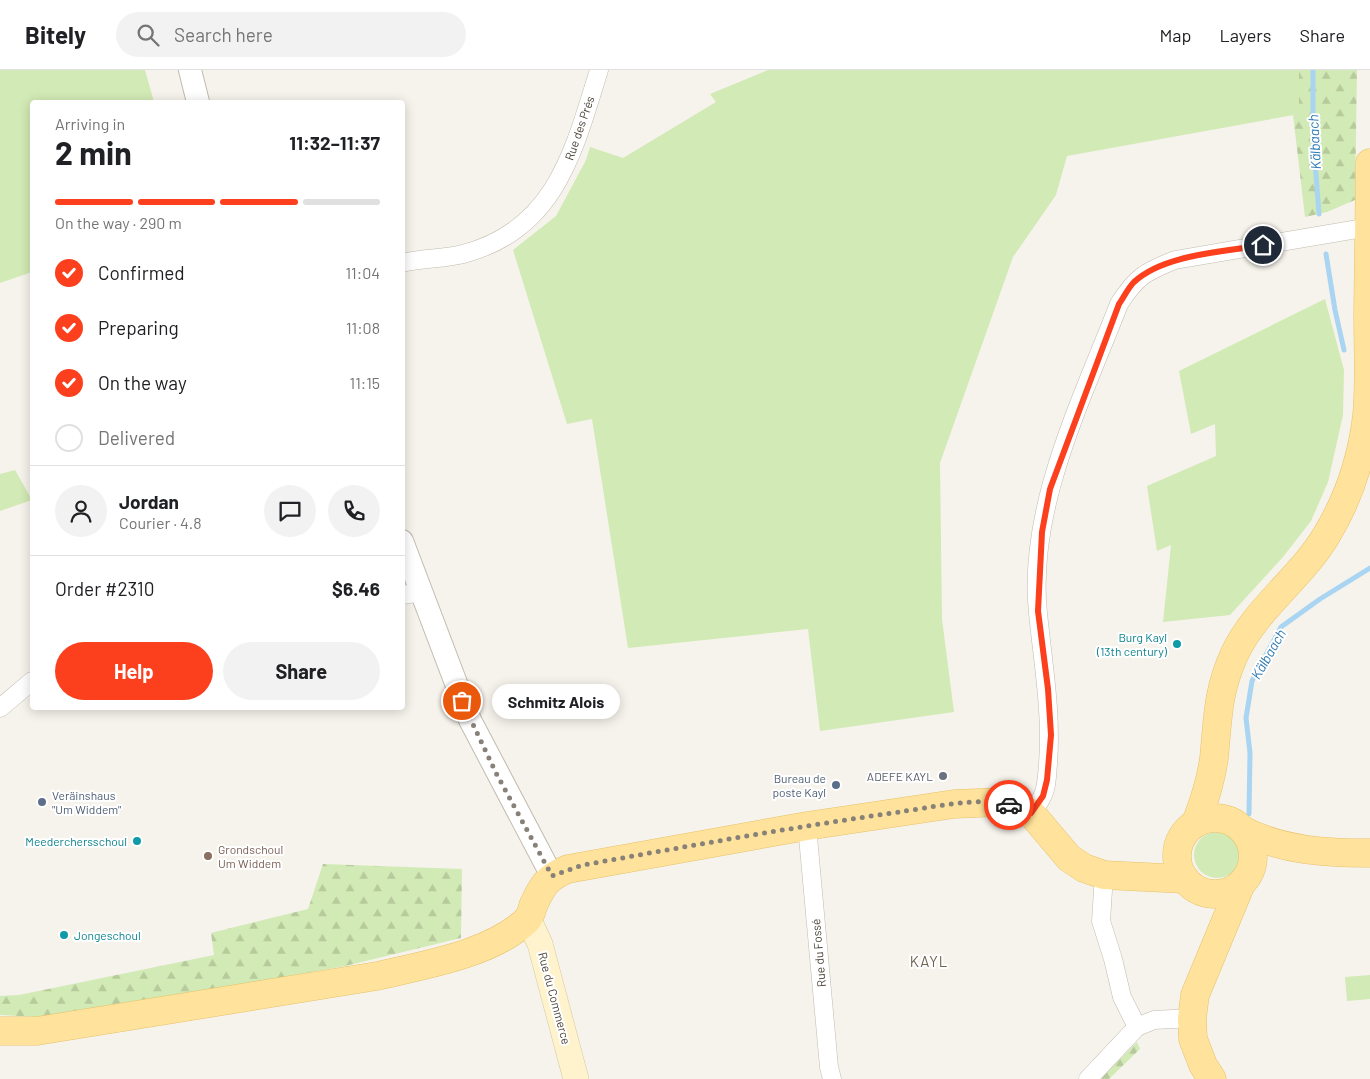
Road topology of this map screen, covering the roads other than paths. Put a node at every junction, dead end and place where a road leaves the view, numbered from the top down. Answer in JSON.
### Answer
{"nodes":[{"id":1,"x":190,"y":70,"type":"edge"},
{"id":2,"x":598,"y":70,"type":"edge"},
{"id":3,"x":198,"y":100,"type":"edge"},
{"id":4,"x":1370,"y":162,"type":"edge"},
{"id":5,"x":1369,"y":227,"type":"edge"},
{"id":6,"x":405,"y":263,"type":"edge"},
{"id":7,"x":1368,"y":415,"type":"edge"},
{"id":8,"x":405,"y":557,"type":"edge"},
{"id":9,"x":412,"y":593,"type":"edge"},
{"id":10,"x":30,"y":683,"type":"edge"},
{"id":11,"x":0,"y":708,"type":"edge"},
{"id":12,"x":1214,"y":758,"type":"junction"},
{"id":13,"x":1031,"y":813,"type":"junction"},
{"id":14,"x":1196,"y":823,"type":"junction"},
{"id":15,"x":807,"y":826,"type":"junction"},
{"id":16,"x":1239,"y":827,"type":"junction"},
{"id":17,"x":1179,"y":846,"type":"junction"},
{"id":18,"x":1321,"y":853,"type":"junction"},
{"id":19,"x":1370,"y":853,"type":"edge"},
{"id":20,"x":552,"y":876,"type":"junction"},
{"id":21,"x":1116,"y":876,"type":"junction"},
{"id":22,"x":1246,"y":879,"type":"junction"},
{"id":23,"x":1193,"y":886,"type":"junction"},
{"id":24,"x":528,"y":918,"type":"junction"},
{"id":25,"x":1215,"y":951,"type":"junction"},
{"id":26,"x":1192,"y":1018,"type":"junction"},
{"id":27,"x":1137,"y":1027,"type":"junction"},
{"id":28,"x":0,"y":1030,"type":"edge"},
{"id":29,"x":576,"y":1079,"type":"edge"},
{"id":30,"x":832,"y":1079,"type":"edge"},
{"id":31,"x":1088,"y":1079,"type":"edge"},
{"id":32,"x":1212,"y":1079,"type":"edge"}],
"edges":[{"from":1,"to":3,"type":"street"},
{"from":2,"to":6,"type":"street","name":"Rue des Prés"},
{"from":4,"to":5,"type":"main road"},
{"from":5,"to":7,"type":"main road"},
{"from":5,"to":13,"type":"street"},
{"from":7,"to":12,"type":"main road"},
{"from":8,"to":9,"type":"street"},
{"from":9,"to":20,"type":"street"},
{"from":10,"to":11,"type":"street"},
{"from":12,"to":14,"type":"main road"},
{"from":12,"to":16,"type":"main road"},
{"from":13,"to":15,"type":"main road"},
{"from":13,"to":21,"type":"main road"},
{"from":14,"to":16,"type":"main road"},
{"from":14,"to":17,"type":"main road"},
{"from":15,"to":20,"type":"main road"},
{"from":15,"to":30,"type":"street","name":"Rue du Fossé"},
{"from":16,"to":18,"type":"main road"},
{"from":16,"to":22,"type":"main road"},
{"from":17,"to":21,"type":"main road"},
{"from":17,"to":23,"type":"main road"},
{"from":18,"to":19,"type":"main road"},
{"from":18,"to":22,"type":"main road"},
{"from":20,"to":24,"type":"main road"},
{"from":21,"to":23,"type":"main road"},
{"from":21,"to":27,"type":"street"},
{"from":22,"to":23,"type":"main road"},
{"from":22,"to":25,"type":"main road"},
{"from":23,"to":25,"type":"main road"},
{"from":24,"to":28,"type":"main road"},
{"from":24,"to":29,"type":"main road","name":"Rue du Commerce"},
{"from":25,"to":26,"type":"main road"},
{"from":26,"to":27,"type":"street"},
{"from":26,"to":32,"type":"main road"},
{"from":27,"to":31,"type":"street"}]}
